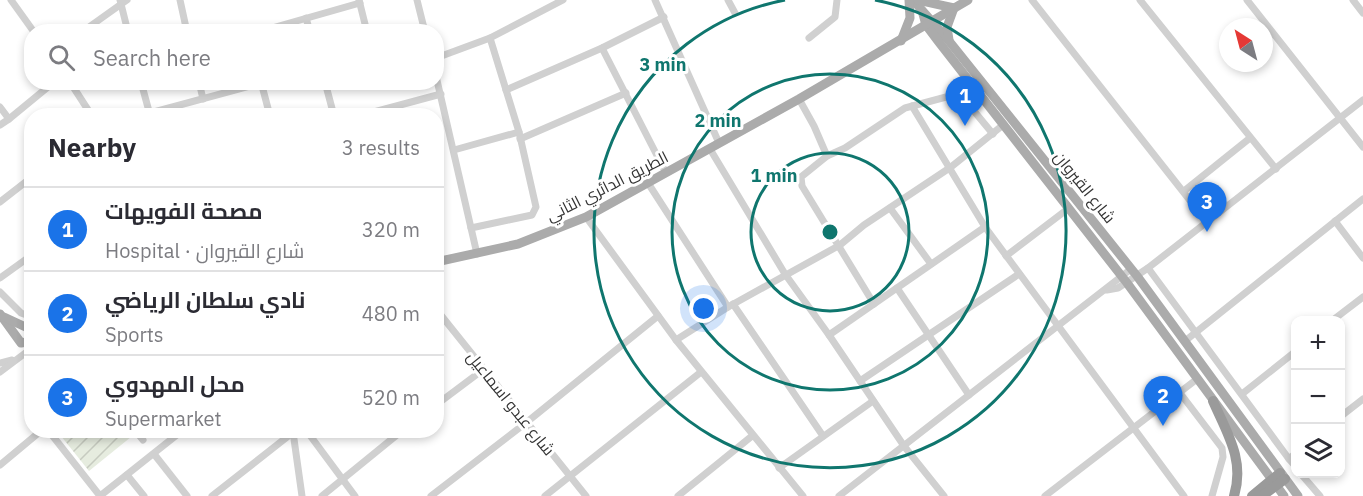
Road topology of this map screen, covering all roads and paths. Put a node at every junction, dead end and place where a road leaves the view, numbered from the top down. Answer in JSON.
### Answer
{"nodes":[{"id":1,"x":11,"y":0,"type":"edge"},
{"id":2,"x":180,"y":0,"type":"edge"},
{"id":3,"x":417,"y":0,"type":"edge"},
{"id":4,"x":563,"y":0,"type":"edge"},
{"id":5,"x":654,"y":0,"type":"edge"},
{"id":6,"x":728,"y":0,"type":"edge"},
{"id":7,"x":837,"y":0,"type":"edge"},
{"id":8,"x":911,"y":0,"type":"edge"},
{"id":9,"x":918,"y":0,"type":"edge"},
{"id":10,"x":968,"y":0,"type":"edge"},
{"id":11,"x":1032,"y":0,"type":"edge"},
{"id":12,"x":1140,"y":0,"type":"edge"},
{"id":13,"x":1247,"y":0,"type":"edge"},
{"id":14,"x":1353,"y":0,"type":"edge"},
{"id":15,"x":123,"y":1,"type":"edge"},
{"id":16,"x":359,"y":2,"type":"edge"},
{"id":17,"x":954,"y":8,"type":"junction"},
{"id":18,"x":1362,"y":8,"type":"edge"},
{"id":19,"x":735,"y":13,"type":"dead end"},
{"id":20,"x":664,"y":17,"type":"junction"},
{"id":21,"x":306,"y":18,"type":"junction"},
{"id":22,"x":929,"y":23,"type":"junction"},
{"id":23,"x":28,"y":24,"type":"edge"},
{"id":24,"x":93,"y":24,"type":"edge"},
{"id":25,"x":127,"y":24,"type":"edge"},
{"id":26,"x":185,"y":24,"type":"edge"},
{"id":27,"x":285,"y":24,"type":"edge"},
{"id":28,"x":308,"y":24,"type":"edge"},
{"id":29,"x":365,"y":24,"type":"edge"},
{"id":30,"x":423,"y":24,"type":"edge"},
{"id":31,"x":911,"y":34,"type":"junction"},
{"id":32,"x":490,"y":38,"type":"junction"},
{"id":33,"x":809,"y":38,"type":"dead end"},
{"id":34,"x":900,"y":41,"type":"junction"},
{"id":35,"x":938,"y":41,"type":"junction"},
{"id":36,"x":949,"y":41,"type":"junction"},
{"id":37,"x":602,"y":48,"type":"junction"},
{"id":38,"x":444,"y":55,"type":"edge"},
{"id":39,"x":976,"y":89,"type":"junction"},
{"id":40,"x":44,"y":90,"type":"edge"},
{"id":41,"x":75,"y":90,"type":"edge"},
{"id":42,"x":143,"y":90,"type":"edge"},
{"id":43,"x":201,"y":90,"type":"edge"},
{"id":44,"x":236,"y":90,"type":"edge"},
{"id":45,"x":263,"y":90,"type":"edge"},
{"id":46,"x":327,"y":90,"type":"edge"},
{"id":47,"x":440,"y":90,"type":"edge"},
{"id":48,"x":506,"y":90,"type":"junction"},
{"id":49,"x":626,"y":93,"type":"junction"},
{"id":50,"x":959,"y":93,"type":"junction"},
{"id":51,"x":441,"y":94,"type":"junction"},
{"id":52,"x":203,"y":99,"type":"junction"},
{"id":53,"x":799,"y":99,"type":"junction"},
{"id":54,"x":1363,"y":100,"type":"edge"},
{"id":55,"x":0,"y":106,"type":"edge"},
{"id":56,"x":912,"y":106,"type":"junction"},
{"id":57,"x":87,"y":108,"type":"edge"},
{"id":58,"x":148,"y":108,"type":"edge"},
{"id":59,"x":171,"y":108,"type":"edge"},
{"id":60,"x":268,"y":108,"type":"edge"},
{"id":61,"x":332,"y":108,"type":"edge"},
{"id":62,"x":389,"y":108,"type":"edge"},
{"id":63,"x":9,"y":118,"type":"junction"},
{"id":64,"x":1340,"y":118,"type":"junction"},
{"id":65,"x":0,"y":125,"type":"edge"},
{"id":66,"x":1003,"y":125,"type":"junction"},
{"id":67,"x":993,"y":134,"type":"junction"},
{"id":68,"x":519,"y":136,"type":"junction"},
{"id":69,"x":1251,"y":138,"type":"junction"},
{"id":70,"x":720,"y":143,"type":"junction"},
{"id":71,"x":1363,"y":147,"type":"edge"},
{"id":72,"x":710,"y":149,"type":"junction"},
{"id":73,"x":454,"y":150,"type":"junction"},
{"id":74,"x":827,"y":156,"type":"junction"},
{"id":75,"x":951,"y":167,"type":"junction"},
{"id":76,"x":1276,"y":169,"type":"junction"},
{"id":77,"x":666,"y":173,"type":"junction"},
{"id":78,"x":24,"y":183,"type":"edge"},
{"id":79,"x":648,"y":183,"type":"junction"},
{"id":80,"x":1184,"y":191,"type":"junction"},
{"id":81,"x":1363,"y":199,"type":"edge"},
{"id":82,"x":0,"y":200,"type":"edge"},
{"id":83,"x":890,"y":208,"type":"junction"},
{"id":84,"x":1069,"y":208,"type":"junction"},
{"id":85,"x":586,"y":218,"type":"junction"},
{"id":86,"x":1335,"y":221,"type":"junction"},
{"id":87,"x":1207,"y":222,"type":"junction"},
{"id":88,"x":985,"y":227,"type":"junction"},
{"id":89,"x":471,"y":228,"type":"junction"},
{"id":90,"x":840,"y":245,"type":"junction"},
{"id":91,"x":477,"y":254,"type":"junction"},
{"id":92,"x":1006,"y":256,"type":"junction"},
{"id":93,"x":1363,"y":258,"type":"edge"},
{"id":94,"x":444,"y":260,"type":"edge"},
{"id":95,"x":24,"y":261,"type":"edge"},
{"id":96,"x":931,"y":264,"type":"junction"},
{"id":97,"x":1148,"y":268,"type":"junction"},
{"id":98,"x":1134,"y":273,"type":"junction"},
{"id":99,"x":785,"y":274,"type":"junction"},
{"id":100,"x":1019,"y":274,"type":"junction"},
{"id":101,"x":0,"y":278,"type":"edge"},
{"id":102,"x":1125,"y":279,"type":"junction"},
{"id":103,"x":897,"y":288,"type":"junction"},
{"id":104,"x":0,"y":292,"type":"edge"},
{"id":105,"x":1363,"y":297,"type":"edge"},
{"id":106,"x":874,"y":304,"type":"junction"},
{"id":107,"x":730,"y":305,"type":"junction"},
{"id":108,"x":0,"y":314,"type":"edge"},
{"id":109,"x":24,"y":314,"type":"edge"},
{"id":110,"x":658,"y":316,"type":"junction"},
{"id":111,"x":1339,"y":316,"type":"edge"},
{"id":112,"x":444,"y":324,"type":"edge"},
{"id":113,"x":24,"y":326,"type":"edge"},
{"id":114,"x":1058,"y":326,"type":"junction"},
{"id":115,"x":1195,"y":333,"type":"junction"},
{"id":116,"x":929,"y":334,"type":"junction"},
{"id":117,"x":829,"y":335,"type":"junction"},
{"id":118,"x":676,"y":340,"type":"junction"},
{"id":119,"x":1185,"y":341,"type":"junction"},
{"id":120,"x":24,"y":342,"type":"edge"},
{"id":121,"x":24,"y":351,"type":"edge"},
{"id":122,"x":1291,"y":355,"type":"edge"},
{"id":123,"x":15,"y":360,"type":"junction"},
{"id":124,"x":0,"y":363,"type":"edge"},
{"id":125,"x":484,"y":369,"type":"junction"},
{"id":126,"x":0,"y":372,"type":"edge"},
{"id":127,"x":701,"y":372,"type":"junction"},
{"id":128,"x":1197,"y":379,"type":"junction"},
{"id":129,"x":860,"y":381,"type":"junction"},
{"id":130,"x":1180,"y":393,"type":"junction"},
{"id":131,"x":1242,"y":394,"type":"junction"},
{"id":132,"x":969,"y":395,"type":"junction"},
{"id":133,"x":444,"y":399,"type":"edge"},
{"id":134,"x":1363,"y":399,"type":"edge"},
{"id":135,"x":873,"y":401,"type":"junction"},
{"id":136,"x":1213,"y":401,"type":"junction"},
{"id":137,"x":1345,"y":414,"type":"edge"},
{"id":138,"x":527,"y":422,"type":"junction"},
{"id":139,"x":1134,"y":430,"type":"junction"},
{"id":140,"x":752,"y":436,"type":"junction"},
{"id":141,"x":823,"y":436,"type":"junction"},
{"id":142,"x":32,"y":438,"type":"edge"},
{"id":143,"x":54,"y":438,"type":"edge"},
{"id":144,"x":173,"y":438,"type":"edge"},
{"id":145,"x":286,"y":438,"type":"edge"},
{"id":146,"x":296,"y":438,"type":"edge"},
{"id":147,"x":312,"y":438,"type":"edge"},
{"id":148,"x":394,"y":438,"type":"edge"},
{"id":149,"x":904,"y":446,"type":"junction"},
{"id":150,"x":154,"y":453,"type":"junction"},
{"id":151,"x":1289,"y":459,"type":"joint"},
{"id":152,"x":1291,"y":461,"type":"edge"},
{"id":153,"x":0,"y":465,"type":"edge"},
{"id":154,"x":779,"y":468,"type":"junction"},
{"id":155,"x":127,"y":475,"type":"junction"},
{"id":156,"x":570,"y":476,"type":"junction"},
{"id":157,"x":1304,"y":478,"type":"edge"},
{"id":158,"x":1278,"y":479,"type":"junction"},
{"id":159,"x":343,"y":480,"type":"junction"},
{"id":160,"x":100,"y":496,"type":"edge"},
{"id":161,"x":144,"y":496,"type":"edge"},
{"id":162,"x":188,"y":496,"type":"edge"},
{"id":163,"x":212,"y":496,"type":"edge"},
{"id":164,"x":302,"y":496,"type":"edge"},
{"id":165,"x":322,"y":496,"type":"edge"},
{"id":166,"x":355,"y":496,"type":"edge"},
{"id":167,"x":431,"y":496,"type":"edge"},
{"id":168,"x":545,"y":496,"type":"edge"},
{"id":169,"x":586,"y":496,"type":"edge"},
{"id":170,"x":678,"y":496,"type":"edge"},
{"id":171,"x":803,"y":496,"type":"edge"},
{"id":172,"x":839,"y":496,"type":"edge"},
{"id":173,"x":944,"y":496,"type":"edge"},
{"id":174,"x":1045,"y":496,"type":"edge"},
{"id":175,"x":1184,"y":496,"type":"edge"},
{"id":176,"x":1212,"y":496,"type":"edge"},
{"id":177,"x":1234,"y":496,"type":"edge"},
{"id":178,"x":1252,"y":496,"type":"edge"},
{"id":179,"x":1262,"y":496,"type":"edge"},
{"id":180,"x":1284,"y":496,"type":"edge"},
{"id":181,"x":1298,"y":496,"type":"edge"},
{"id":182,"x":1320,"y":496,"type":"edge"}],
"edges":[{"from":1,"to":23,"type":"street"},
{"from":2,"to":26,"type":"street"},
{"from":3,"to":30,"type":"street"},
{"from":4,"to":32,"type":"street"},
{"from":5,"to":20,"type":"street"},
{"from":6,"to":19,"type":"street"},
{"from":7,"to":33,"type":"street"},
{"from":8,"to":22,"type":"main road"},
{"from":8,"to":34,"type":"main road"},
{"from":9,"to":17,"type":"main road"},
{"from":10,"to":17,"type":"main road","name":"الطريق الدائري الثاني"},
{"from":11,"to":80,"type":"street"},
{"from":12,"to":69,"type":"street"},
{"from":13,"to":64,"type":"street"},
{"from":14,"to":18,"type":"street"},
{"from":15,"to":24,"type":"street"},
{"from":15,"to":25,"type":"street"},
{"from":16,"to":21,"type":"street"},
{"from":16,"to":29,"type":"street"},
{"from":17,"to":22,"type":"main road","name":"الطريق الدائري الثاني"},
{"from":17,"to":36,"type":"main road"},
{"from":20,"to":37,"type":"street"},
{"from":20,"to":70,"type":"street"},
{"from":21,"to":27,"type":"street"},
{"from":21,"to":28,"type":"street"},
{"from":22,"to":31,"type":"main road","name":"الطريق الدائري الثاني"},
{"from":22,"to":35,"type":"main road"},
{"from":22,"to":36,"type":"main road","name":"شارع القيروان"},
{"from":31,"to":34,"type":"main road","name":"الطريق الدائري الثاني"},
{"from":31,"to":35,"type":"main road"},
{"from":32,"to":38,"type":"street"},
{"from":32,"to":48,"type":"street"},
{"from":34,"to":53,"type":"main road","name":"الطريق الدائري الثاني"},
{"from":35,"to":39,"type":"main road"},
{"from":36,"to":98,"type":"main road","name":"شارع القيروان"},
{"from":37,"to":48,"type":"street"},
{"from":37,"to":49,"type":"street"},
{"from":39,"to":50,"type":"street"},
{"from":39,"to":66,"type":"main road"},
{"from":40,"to":63,"type":"street"},
{"from":41,"to":57,"type":"street"},
{"from":42,"to":58,"type":"street"},
{"from":43,"to":52,"type":"street"},
{"from":44,"to":52,"type":"street"},
{"from":45,"to":60,"type":"street"},
{"from":46,"to":61,"type":"street"},
{"from":47,"to":51,"type":"street"},
{"from":48,"to":68,"type":"street"},
{"from":49,"to":68,"type":"street"},
{"from":49,"to":77,"type":"street"},
{"from":50,"to":56,"type":"street"},
{"from":50,"to":67,"type":"street"},
{"from":51,"to":62,"type":"street"},
{"from":51,"to":73,"type":"street"},
{"from":52,"to":59,"type":"street"},
{"from":53,"to":70,"type":"main road","name":"الطريق الدائري الثاني"},
{"from":53,"to":74,"type":"street"},
{"from":54,"to":64,"type":"street"},
{"from":55,"to":63,"type":"street"},
{"from":56,"to":74,"type":"street"},
{"from":56,"to":75,"type":"street"},
{"from":63,"to":65,"type":"street"},
{"from":64,"to":71,"type":"street"},
{"from":64,"to":76,"type":"street"},
{"from":66,"to":67,"type":"street"},
{"from":66,"to":84,"type":"main road"},
{"from":67,"to":75,"type":"street"},
{"from":68,"to":73,"type":"street"},
{"from":68,"to":89,"type":"street"},
{"from":69,"to":76,"type":"street"},
{"from":69,"to":80,"type":"street"},
{"from":70,"to":72,"type":"main road","name":"الطريق الدائري الثاني"},
{"from":72,"to":77,"type":"main road","name":"الطريق الدائري الثاني"},
{"from":72,"to":99,"type":"street"},
{"from":73,"to":89,"type":"street"},
{"from":74,"to":90,"type":"street"},
{"from":75,"to":83,"type":"street"},
{"from":75,"to":88,"type":"street"},
{"from":76,"to":87,"type":"street"},
{"from":77,"to":79,"type":"main road","name":"الطريق الدائري الثاني"},
{"from":78,"to":82,"type":"street"},
{"from":79,"to":85,"type":"main road","name":"الطريق الدائري الثاني"},
{"from":79,"to":107,"type":"street"},
{"from":80,"to":87,"type":"street"},
{"from":81,"to":86,"type":"street"},
{"from":83,"to":90,"type":"street"},
{"from":83,"to":96,"type":"street"},
{"from":84,"to":92,"type":"street"},
{"from":84,"to":102,"type":"main road"},
{"from":85,"to":91,"type":"main road","name":"الطريق الدائري الثاني"},
{"from":85,"to":110,"type":"street"},
{"from":86,"to":93,"type":"street"},
{"from":86,"to":115,"type":"street"},
{"from":87,"to":97,"type":"street"},
{"from":88,"to":92,"type":"street"},
{"from":88,"to":96,"type":"street"},
{"from":89,"to":91,"type":"street"},
{"from":90,"to":99,"type":"street"},
{"from":90,"to":106,"type":"street"},
{"from":91,"to":94,"type":"main road","name":"الطريق الدائري الثاني"},
{"from":92,"to":100,"type":"street"},
{"from":95,"to":101,"type":"street"},
{"from":96,"to":103,"type":"street"},
{"from":97,"to":98,"type":"street"},
{"from":97,"to":115,"type":"street"},
{"from":98,"to":102,"type":"street"},
{"from":98,"to":119,"type":"main road","name":"شارع القيروان"},
{"from":99,"to":107,"type":"street"},
{"from":99,"to":117,"type":"street"},
{"from":100,"to":114,"type":"street"},
{"from":100,"to":116,"type":"street"},
{"from":102,"to":114,"type":"street"},
{"from":102,"to":128,"type":"main road"},
{"from":103,"to":106,"type":"street"},
{"from":103,"to":116,"type":"street"},
{"from":104,"to":109,"type":"street"},
{"from":105,"to":111,"type":"street"},
{"from":106,"to":117,"type":"street"},
{"from":107,"to":118,"type":"street"},
{"from":107,"to":141,"type":"street"},
{"from":108,"to":113,"type":"main road"},
{"from":108,"to":120,"type":"main road"},
{"from":110,"to":118,"type":"street"},
{"from":110,"to":138,"type":"street"},
{"from":112,"to":125,"type":"street","name":"شارع عبدو اسماعيل"},
{"from":114,"to":132,"type":"street"},
{"from":114,"to":139,"type":"street"},
{"from":115,"to":119,"type":"street"},
{"from":115,"to":131,"type":"street"},
{"from":116,"to":129,"type":"street"},
{"from":116,"to":132,"type":"street"},
{"from":117,"to":129,"type":"street"},
{"from":118,"to":127,"type":"street"},
{"from":119,"to":158,"type":"main road","name":"شارع القيروان"},
{"from":121,"to":123,"type":"street"},
{"from":122,"to":131,"type":"street"},
{"from":123,"to":124,"type":"street"},
{"from":123,"to":126,"type":"street"},
{"from":125,"to":133,"type":"street"},
{"from":125,"to":138,"type":"street","name":"شارع عبدو اسماعيل"},
{"from":127,"to":140,"type":"street"},
{"from":127,"to":156,"type":"street"},
{"from":128,"to":130,"type":"street"},
{"from":128,"to":136,"type":"main road"},
{"from":129,"to":135,"type":"street"},
{"from":130,"to":139,"type":"street"},
{"from":130,"to":176,"type":"street"},
{"from":131,"to":151,"type":"street"},
{"from":132,"to":149,"type":"street"},
{"from":134,"to":137,"type":"street"},
{"from":135,"to":141,"type":"street"},
{"from":135,"to":149,"type":"street"},
{"from":136,"to":158,"type":"main road"},
{"from":136,"to":177,"type":"highway"},
{"from":138,"to":156,"type":"street","name":"شارع عبدو اسماعيل"},
{"from":138,"to":167,"type":"street"},
{"from":139,"to":174,"type":"street"},
{"from":139,"to":175,"type":"street"},
{"from":140,"to":154,"type":"street"},
{"from":140,"to":170,"type":"street"},
{"from":141,"to":154,"type":"street"},
{"from":142,"to":153,"type":"street"},
{"from":143,"to":160,"type":"street"},
{"from":144,"to":150,"type":"street"},
{"from":145,"to":163,"type":"street"},
{"from":146,"to":164,"type":"street"},
{"from":147,"to":159,"type":"street"},
{"from":148,"to":159,"type":"street"},
{"from":149,"to":172,"type":"street"},
{"from":149,"to":173,"type":"street"},
{"from":150,"to":155,"type":"street"},
{"from":150,"to":162,"type":"street"},
{"from":151,"to":152,"type":"street"},
{"from":154,"to":171,"type":"street"},
{"from":155,"to":160,"type":"street"},
{"from":155,"to":161,"type":"street"},
{"from":156,"to":168,"type":"street"},
{"from":156,"to":169,"type":"street","name":"شارع عبدو اسماعيل"},
{"from":157,"to":182,"type":"street"},
{"from":158,"to":178,"type":"highway"},
{"from":158,"to":179,"type":"highway"},
{"from":158,"to":180,"type":"main road"},
{"from":158,"to":181,"type":"main road"},
{"from":159,"to":165,"type":"street"},
{"from":159,"to":166,"type":"street"}]}
